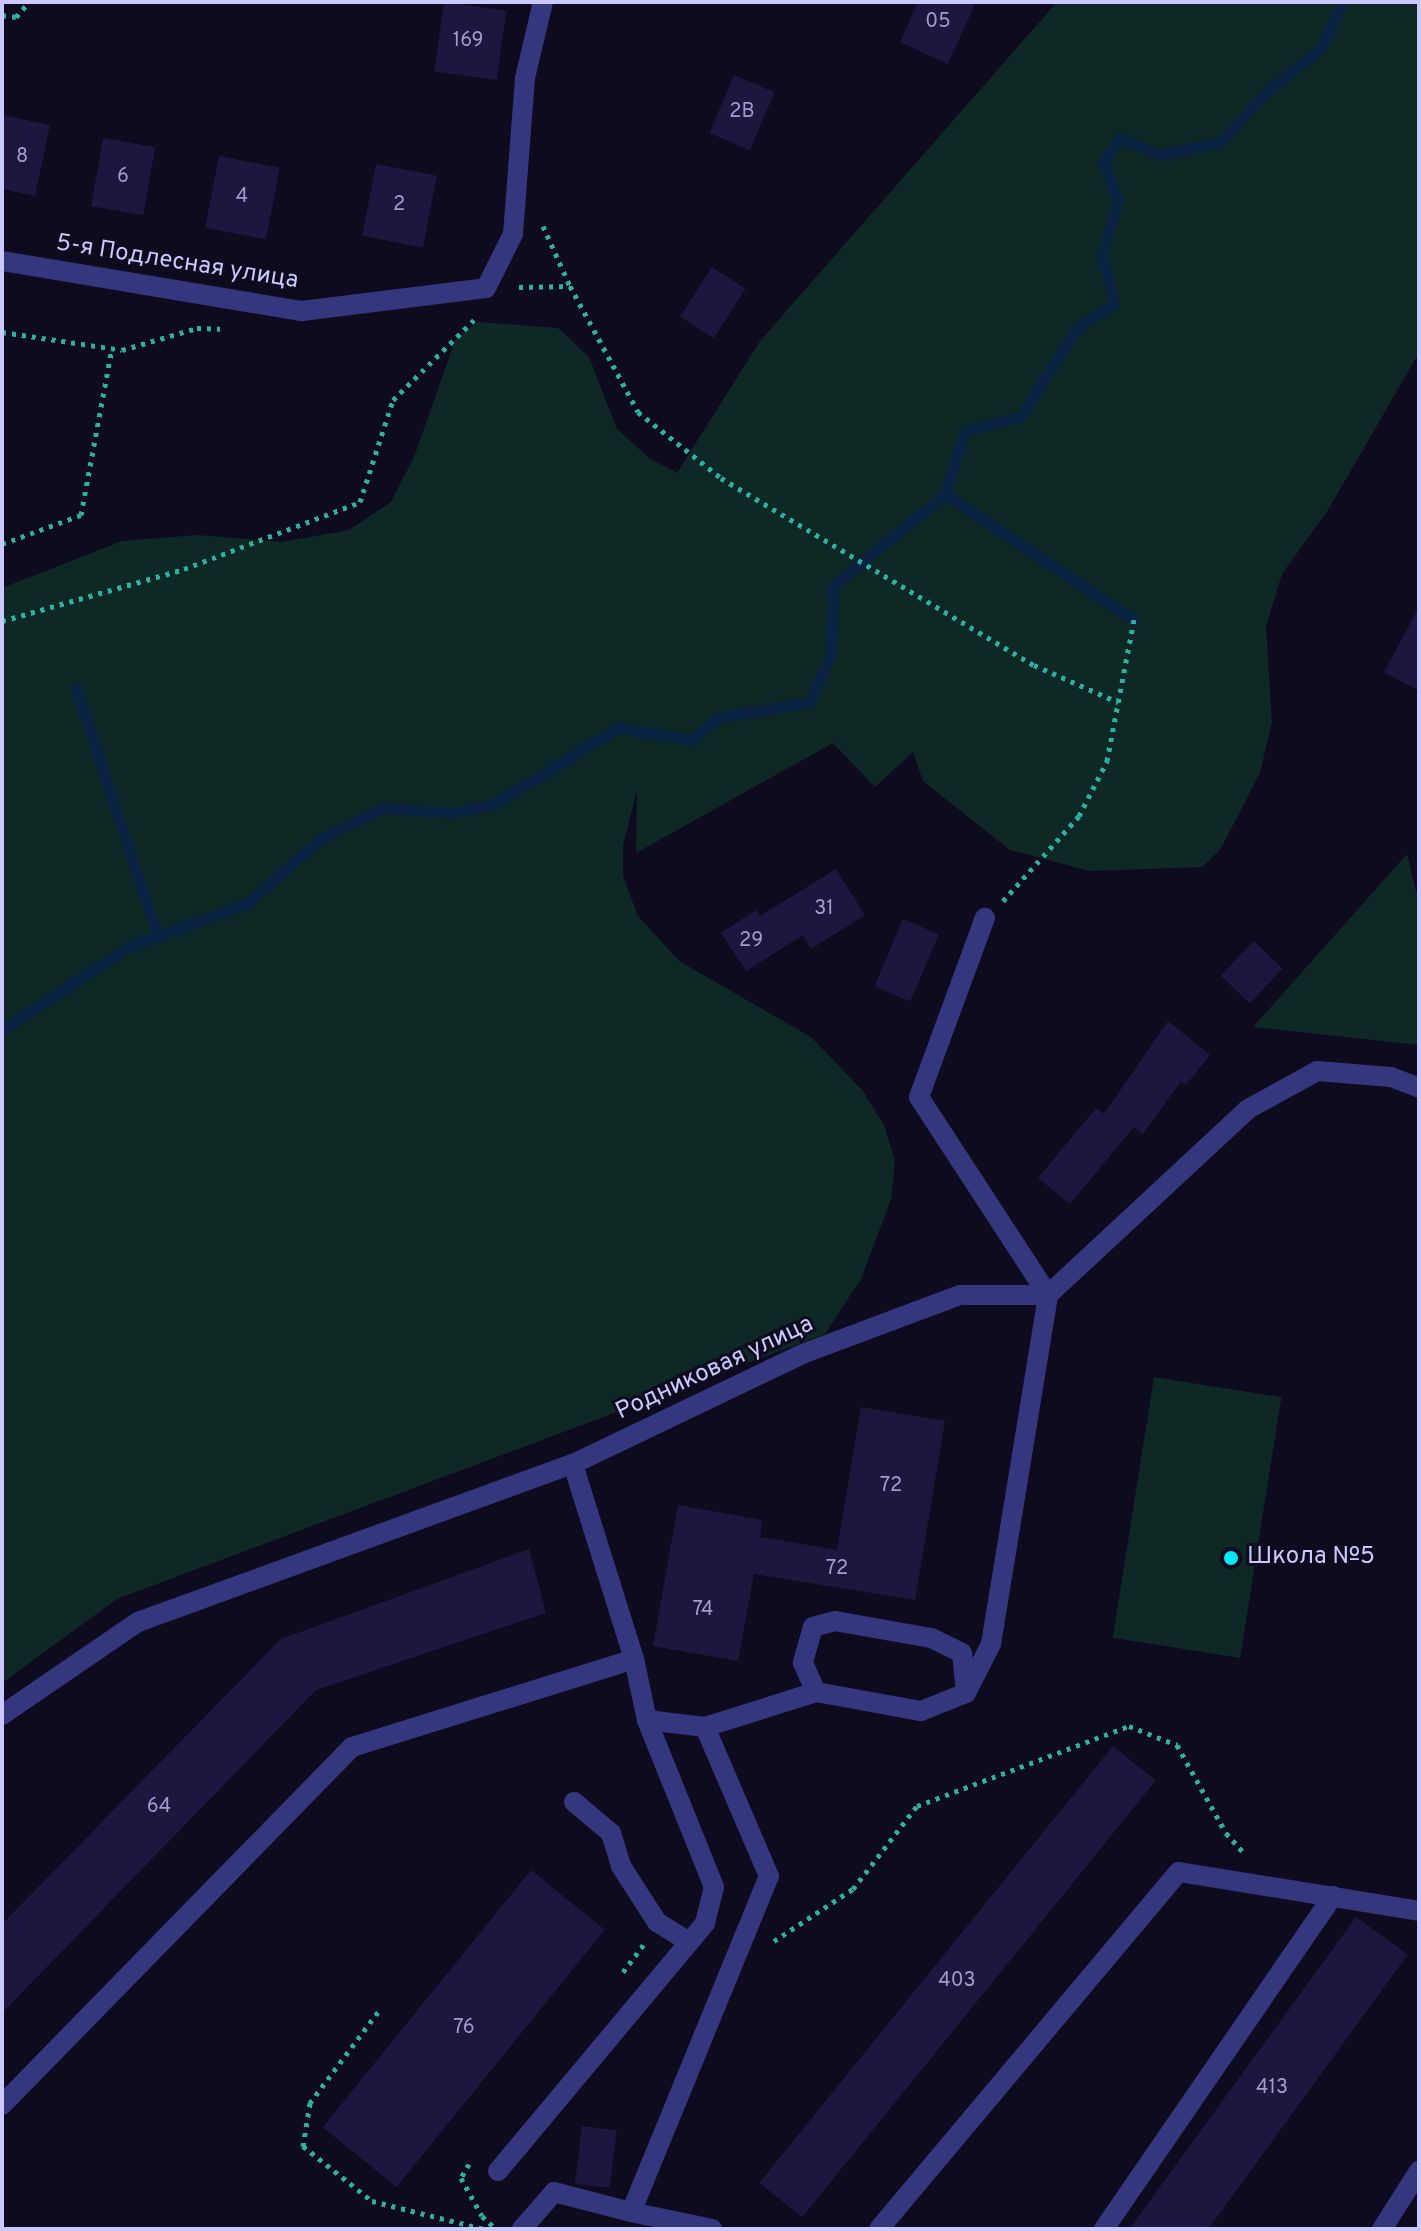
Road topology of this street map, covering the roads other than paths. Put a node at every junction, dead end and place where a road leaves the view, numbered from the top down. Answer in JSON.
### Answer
{"nodes":[{"id":1,"x":543,"y":2,"type":"edge"},
{"id":2,"x":2,"y":261,"type":"edge"},
{"id":3,"x":985,"y":918,"type":"road end"},
{"id":4,"x":1419,"y":1088,"type":"edge"},
{"id":5,"x":1048,"y":1295,"type":"junction"},
{"id":6,"x":573,"y":1464,"type":"junction"},
{"id":7,"x":634,"y":1659,"type":"junction"},
{"id":8,"x":816,"y":1692,"type":"junction"},
{"id":9,"x":966,"y":1693,"type":"junction"},
{"id":10,"x":2,"y":1715,"type":"edge"},
{"id":11,"x":647,"y":1720,"type":"junction"},
{"id":12,"x":705,"y":1727,"type":"junction"},
{"id":13,"x":574,"y":1802,"type":"dead end"},
{"id":14,"x":1333,"y":1896,"type":"junction"},
{"id":15,"x":1419,"y":1911,"type":"edge"},
{"id":16,"x":689,"y":1942,"type":"junction"},
{"id":17,"x":2,"y":2105,"type":"edge"},
{"id":18,"x":498,"y":2171,"type":"dead end"},
{"id":19,"x":1419,"y":2171,"type":"edge"},
{"id":20,"x":631,"y":2212,"type":"junction"},
{"id":21,"x":522,"y":2229,"type":"edge"},
{"id":22,"x":712,"y":2229,"type":"edge"},
{"id":23,"x":879,"y":2229,"type":"edge"},
{"id":24,"x":1104,"y":2229,"type":"edge"},
{"id":25,"x":1382,"y":2229,"type":"edge"}],
"edges":[{"from":1,"to":2,"type":"street","name":"5-я Подлесная улица"},
{"from":3,"to":5,"type":"street"},
{"from":4,"to":5,"type":"street"},
{"from":5,"to":6,"type":"street","name":"Родниковая улица"},
{"from":5,"to":9,"type":"street"},
{"from":6,"to":7,"type":"street"},
{"from":6,"to":10,"type":"street","name":"Родниковая улица"},
{"from":7,"to":11,"type":"street"},
{"from":7,"to":17,"type":"street"},
{"from":8,"to":9,"type":"street"},
{"from":8,"to":9,"type":"street"},
{"from":8,"to":12,"type":"street"},
{"from":11,"to":12,"type":"street"},
{"from":11,"to":16,"type":"street"},
{"from":12,"to":20,"type":"street"},
{"from":13,"to":16,"type":"street"},
{"from":14,"to":15,"type":"street"},
{"from":14,"to":23,"type":"street"},
{"from":14,"to":24,"type":"street"},
{"from":16,"to":18,"type":"street"},
{"from":19,"to":25,"type":"street"},
{"from":20,"to":21,"type":"street"},
{"from":20,"to":22,"type":"street"}]}
